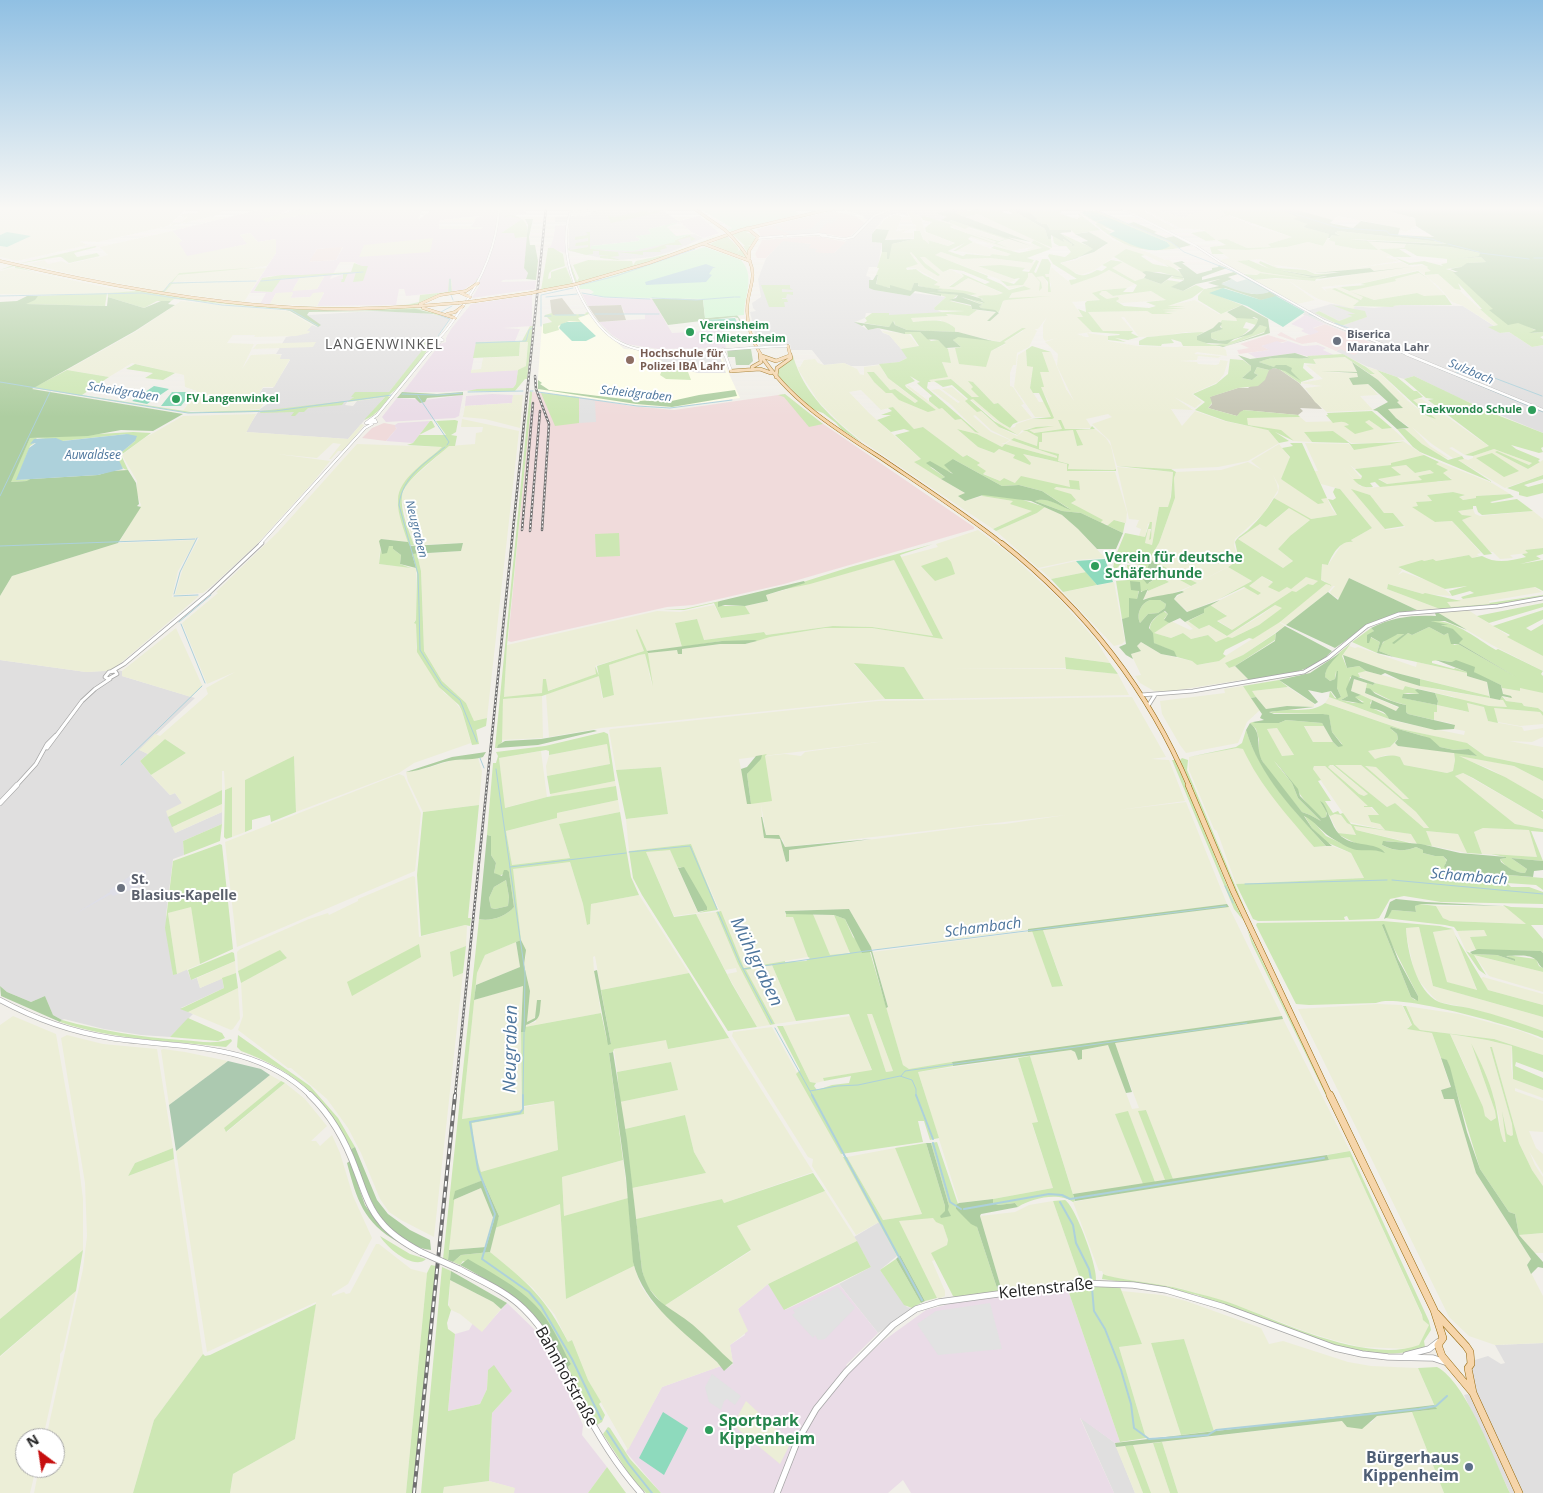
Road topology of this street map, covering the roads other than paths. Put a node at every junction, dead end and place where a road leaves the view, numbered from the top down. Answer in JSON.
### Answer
{"nodes":[{"id":1,"x":76,"y":278,"type":"edge"},
{"id":2,"x":480,"y":278,"type":"edge"},
{"id":3,"x":573,"y":278,"type":"edge"},
{"id":4,"x":601,"y":278,"type":"edge"},
{"id":5,"x":754,"y":278,"type":"edge"},
{"id":6,"x":1248,"y":278,"type":"edge"},
{"id":7,"x":478,"y":283,"type":"junction"},
{"id":8,"x":461,"y":293,"type":"junction"},
{"id":9,"x":472,"y":293,"type":"junction"},
{"id":10,"x":437,"y":296,"type":"junction"},
{"id":11,"x":470,"y":297,"type":"junction"},
{"id":12,"x":450,"y":304,"type":"junction"},
{"id":13,"x":463,"y":306,"type":"junction"},
{"id":14,"x":409,"y":307,"type":"junction"},
{"id":15,"x":434,"y":312,"type":"junction"},
{"id":16,"x":448,"y":314,"type":"junction"},
{"id":17,"x":458,"y":314,"type":"junction"},
{"id":18,"x":455,"y":318,"type":"junction"},
{"id":19,"x":444,"y":334,"type":"junction"},
{"id":20,"x":438,"y":338,"type":"junction"},
{"id":21,"x":443,"y":339,"type":"junction"},
{"id":22,"x":435,"y":341,"type":"junction"},
{"id":23,"x":440,"y":342,"type":"junction"},
{"id":24,"x":434,"y":346,"type":"junction"},
{"id":25,"x":769,"y":347,"type":"junction"},
{"id":26,"x":782,"y":347,"type":"joint"},
{"id":27,"x":788,"y":348,"type":"junction"},
{"id":28,"x":714,"y":349,"type":"junction"},
{"id":29,"x":723,"y":349,"type":"junction"},
{"id":30,"x":724,"y":353,"type":"junction"},
{"id":31,"x":760,"y":354,"type":"junction"},
{"id":32,"x":790,"y":355,"type":"junction"},
{"id":33,"x":754,"y":368,"type":"junction"},
{"id":34,"x":731,"y":370,"type":"junction"},
{"id":35,"x":740,"y":370,"type":"junction"},
{"id":36,"x":733,"y":376,"type":"dead end"},
{"id":37,"x":776,"y":377,"type":"junction"},
{"id":38,"x":1543,"y":410,"type":"edge"},
{"id":39,"x":377,"y":415,"type":"junction"},
{"id":40,"x":370,"y":420,"type":"junction"},
{"id":41,"x":375,"y":420,"type":"junction"},
{"id":42,"x":367,"y":424,"type":"junction"},
{"id":43,"x":372,"y":424,"type":"junction"},
{"id":44,"x":366,"y":428,"type":"junction"},
{"id":45,"x":1543,"y":598,"type":"edge"},
{"id":46,"x":124,"y":664,"type":"junction"},
{"id":47,"x":112,"y":672,"type":"junction"},
{"id":48,"x":117,"y":673,"type":"junction"},
{"id":49,"x":105,"y":677,"type":"junction"},
{"id":50,"x":110,"y":679,"type":"junction"},
{"id":51,"x":99,"y":686,"type":"junction"},
{"id":52,"x":1141,"y":695,"type":"junction"},
{"id":53,"x":1154,"y":695,"type":"junction"},
{"id":54,"x":1148,"y":706,"type":"junction"},
{"id":55,"x":0,"y":803,"type":"edge"},
{"id":56,"x":0,"y":1000,"type":"edge"},
{"id":57,"x":1434,"y":1310,"type":"junction"},
{"id":58,"x":1441,"y":1339,"type":"junction"},
{"id":59,"x":1458,"y":1339,"type":"junction"},
{"id":60,"x":1401,"y":1356,"type":"junction"},
{"id":61,"x":1446,"y":1362,"type":"junction"},
{"id":62,"x":1454,"y":1368,"type":"junction"},
{"id":63,"x":1468,"y":1368,"type":"junction"},
{"id":64,"x":1473,"y":1393,"type":"junction"},
{"id":65,"x":640,"y":1493,"type":"edge"},
{"id":66,"x":777,"y":1493,"type":"edge"},
{"id":67,"x":1519,"y":1493,"type":"edge"}],
"edges":[{"from":1,"to":14,"type":"main road"},
{"from":2,"to":7,"type":"street"},
{"from":3,"to":28,"type":"street"},
{"from":4,"to":12,"type":"main road","bridge":true},
{"from":5,"to":31,"type":"main road"},
{"from":6,"to":38,"type":"street"},
{"from":7,"to":8,"type":"main road"},
{"from":7,"to":9,"type":"street"},
{"from":8,"to":9,"type":"main road"},
{"from":8,"to":10,"type":"main road"},
{"from":8,"to":11,"type":"main road"},
{"from":9,"to":11,"type":"street"},
{"from":10,"to":12,"type":"main road"},
{"from":10,"to":14,"type":"main road"},
{"from":11,"to":13,"type":"street"},
{"from":12,"to":14,"type":"main road"},
{"from":12,"to":15,"type":"main road"},
{"from":13,"to":16,"type":"main road"},
{"from":13,"to":17,"type":"street"},
{"from":14,"to":15,"type":"main road"},
{"from":15,"to":16,"type":"main road"},
{"from":16,"to":17,"type":"main road"},
{"from":16,"to":18,"type":"main road"},
{"from":17,"to":18,"type":"street"},
{"from":18,"to":19,"type":"street"},
{"from":19,"to":20,"type":"street"},
{"from":19,"to":21,"type":"street"},
{"from":20,"to":21,"type":"street"},
{"from":20,"to":22,"type":"street"},
{"from":21,"to":23,"type":"street"},
{"from":22,"to":23,"type":"street"},
{"from":22,"to":24,"type":"street"},
{"from":23,"to":24,"type":"street"},
{"from":24,"to":39,"type":"street"},
{"from":25,"to":26,"type":"street"},
{"from":25,"to":27,"type":"street"},
{"from":25,"to":29,"type":"street","bridge":true},
{"from":26,"to":27,"type":"main road"},
{"from":27,"to":32,"type":"main road"},
{"from":28,"to":29,"type":"street"},
{"from":28,"to":30,"type":"street"},
{"from":29,"to":30,"type":"street"},
{"from":30,"to":34,"type":"street"},
{"from":31,"to":32,"type":"main road"},
{"from":31,"to":33,"type":"main road"},
{"from":31,"to":37,"type":"main road"},
{"from":32,"to":37,"type":"main road"},
{"from":33,"to":34,"type":"main road"},
{"from":33,"to":35,"type":"main road"},
{"from":33,"to":37,"type":"main road"},
{"from":34,"to":35,"type":"main road"},
{"from":35,"to":36,"type":"main road"},
{"from":37,"to":52,"type":"main road"},
{"from":39,"to":40,"type":"street"},
{"from":39,"to":41,"type":"street"},
{"from":40,"to":41,"type":"street"},
{"from":40,"to":42,"type":"street"},
{"from":41,"to":43,"type":"street"},
{"from":42,"to":43,"type":"street"},
{"from":42,"to":44,"type":"street"},
{"from":43,"to":44,"type":"street"},
{"from":44,"to":46,"type":"street"},
{"from":45,"to":53,"type":"street"},
{"from":46,"to":47,"type":"street"},
{"from":46,"to":48,"type":"street"},
{"from":47,"to":48,"type":"street"},
{"from":47,"to":49,"type":"street"},
{"from":48,"to":50,"type":"street"},
{"from":49,"to":50,"type":"street"},
{"from":49,"to":51,"type":"street"},
{"from":50,"to":51,"type":"street"},
{"from":51,"to":55,"type":"street"},
{"from":52,"to":53,"type":"street"},
{"from":52,"to":54,"type":"main road"},
{"from":53,"to":54,"type":"street"},
{"from":54,"to":57,"type":"main road"},
{"from":56,"to":65,"type":"street","name":"Bahnhofstraße","bridge":true},
{"from":57,"to":58,"type":"main road"},
{"from":57,"to":59,"type":"main road"},
{"from":58,"to":59,"type":"main road"},
{"from":58,"to":60,"type":"street","name":"Keltenstraße"},
{"from":58,"to":61,"type":"main road"},
{"from":59,"to":63,"type":"main road"},
{"from":60,"to":61,"type":"street","name":"Keltenstraße"},
{"from":60,"to":66,"type":"street","name":"Keltenstraße"},
{"from":61,"to":62,"type":"main road"},
{"from":62,"to":63,"type":"main road"},
{"from":62,"to":64,"type":"main road"},
{"from":63,"to":64,"type":"main road"},
{"from":64,"to":67,"type":"main road"}]}
